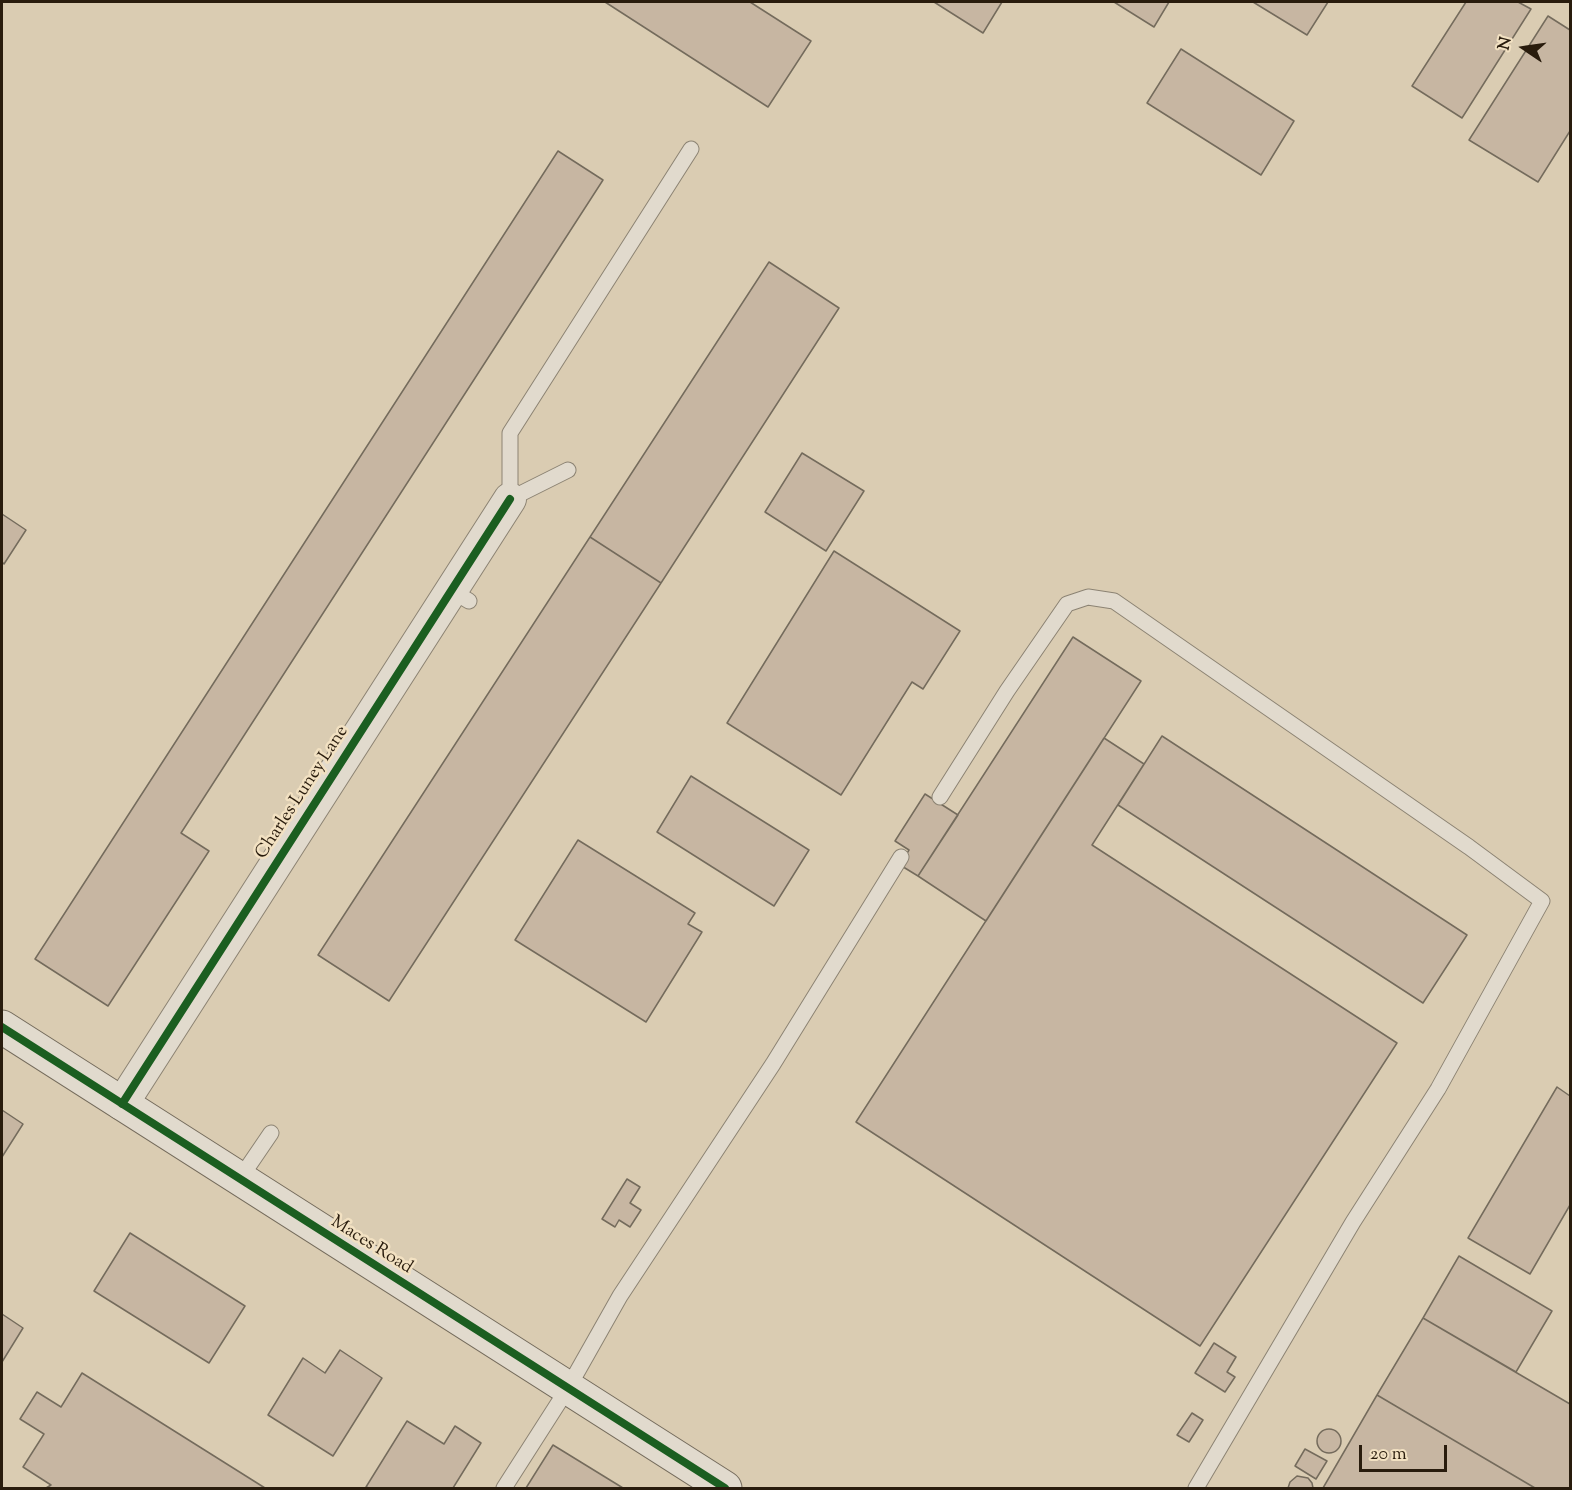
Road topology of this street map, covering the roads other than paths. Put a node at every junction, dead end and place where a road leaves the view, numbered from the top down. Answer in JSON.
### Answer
{"nodes":[{"id":1,"x":691,"y":149,"type":"dead end"},
{"id":2,"x":568,"y":470,"type":"dead end"},
{"id":3,"x":510,"y":499,"type":"junction"},
{"id":4,"x":940,"y":797,"type":"dead end"},
{"id":5,"x":900,"y":857,"type":"dead end"},
{"id":6,"x":2,"y":1027,"type":"edge"},
{"id":7,"x":122,"y":1104,"type":"junction"},
{"id":8,"x":271,"y":1133,"type":"dead end"},
{"id":9,"x":239,"y":1180,"type":"junction"},
{"id":10,"x":568,"y":1388,"type":"junction"},
{"id":11,"x":504,"y":1488,"type":"edge"},
{"id":12,"x":725,"y":1488,"type":"edge"},
{"id":13,"x":1196,"y":1488,"type":"edge"}],
"edges":[{"from":1,"to":3,"type":"lane"},
{"from":2,"to":3,"type":"lane"},
{"from":3,"to":7,"type":"street","name":"Charles Luney Lane"},
{"from":4,"to":13,"type":"lane"},
{"from":5,"to":10,"type":"lane"},
{"from":6,"to":7,"type":"street","name":"Maces Road"},
{"from":7,"to":9,"type":"street","name":"Maces Road"},
{"from":8,"to":9,"type":"lane"},
{"from":9,"to":10,"type":"street","name":"Maces Road"},
{"from":10,"to":11,"type":"lane"},
{"from":10,"to":12,"type":"street","name":"Maces Road"}]}
